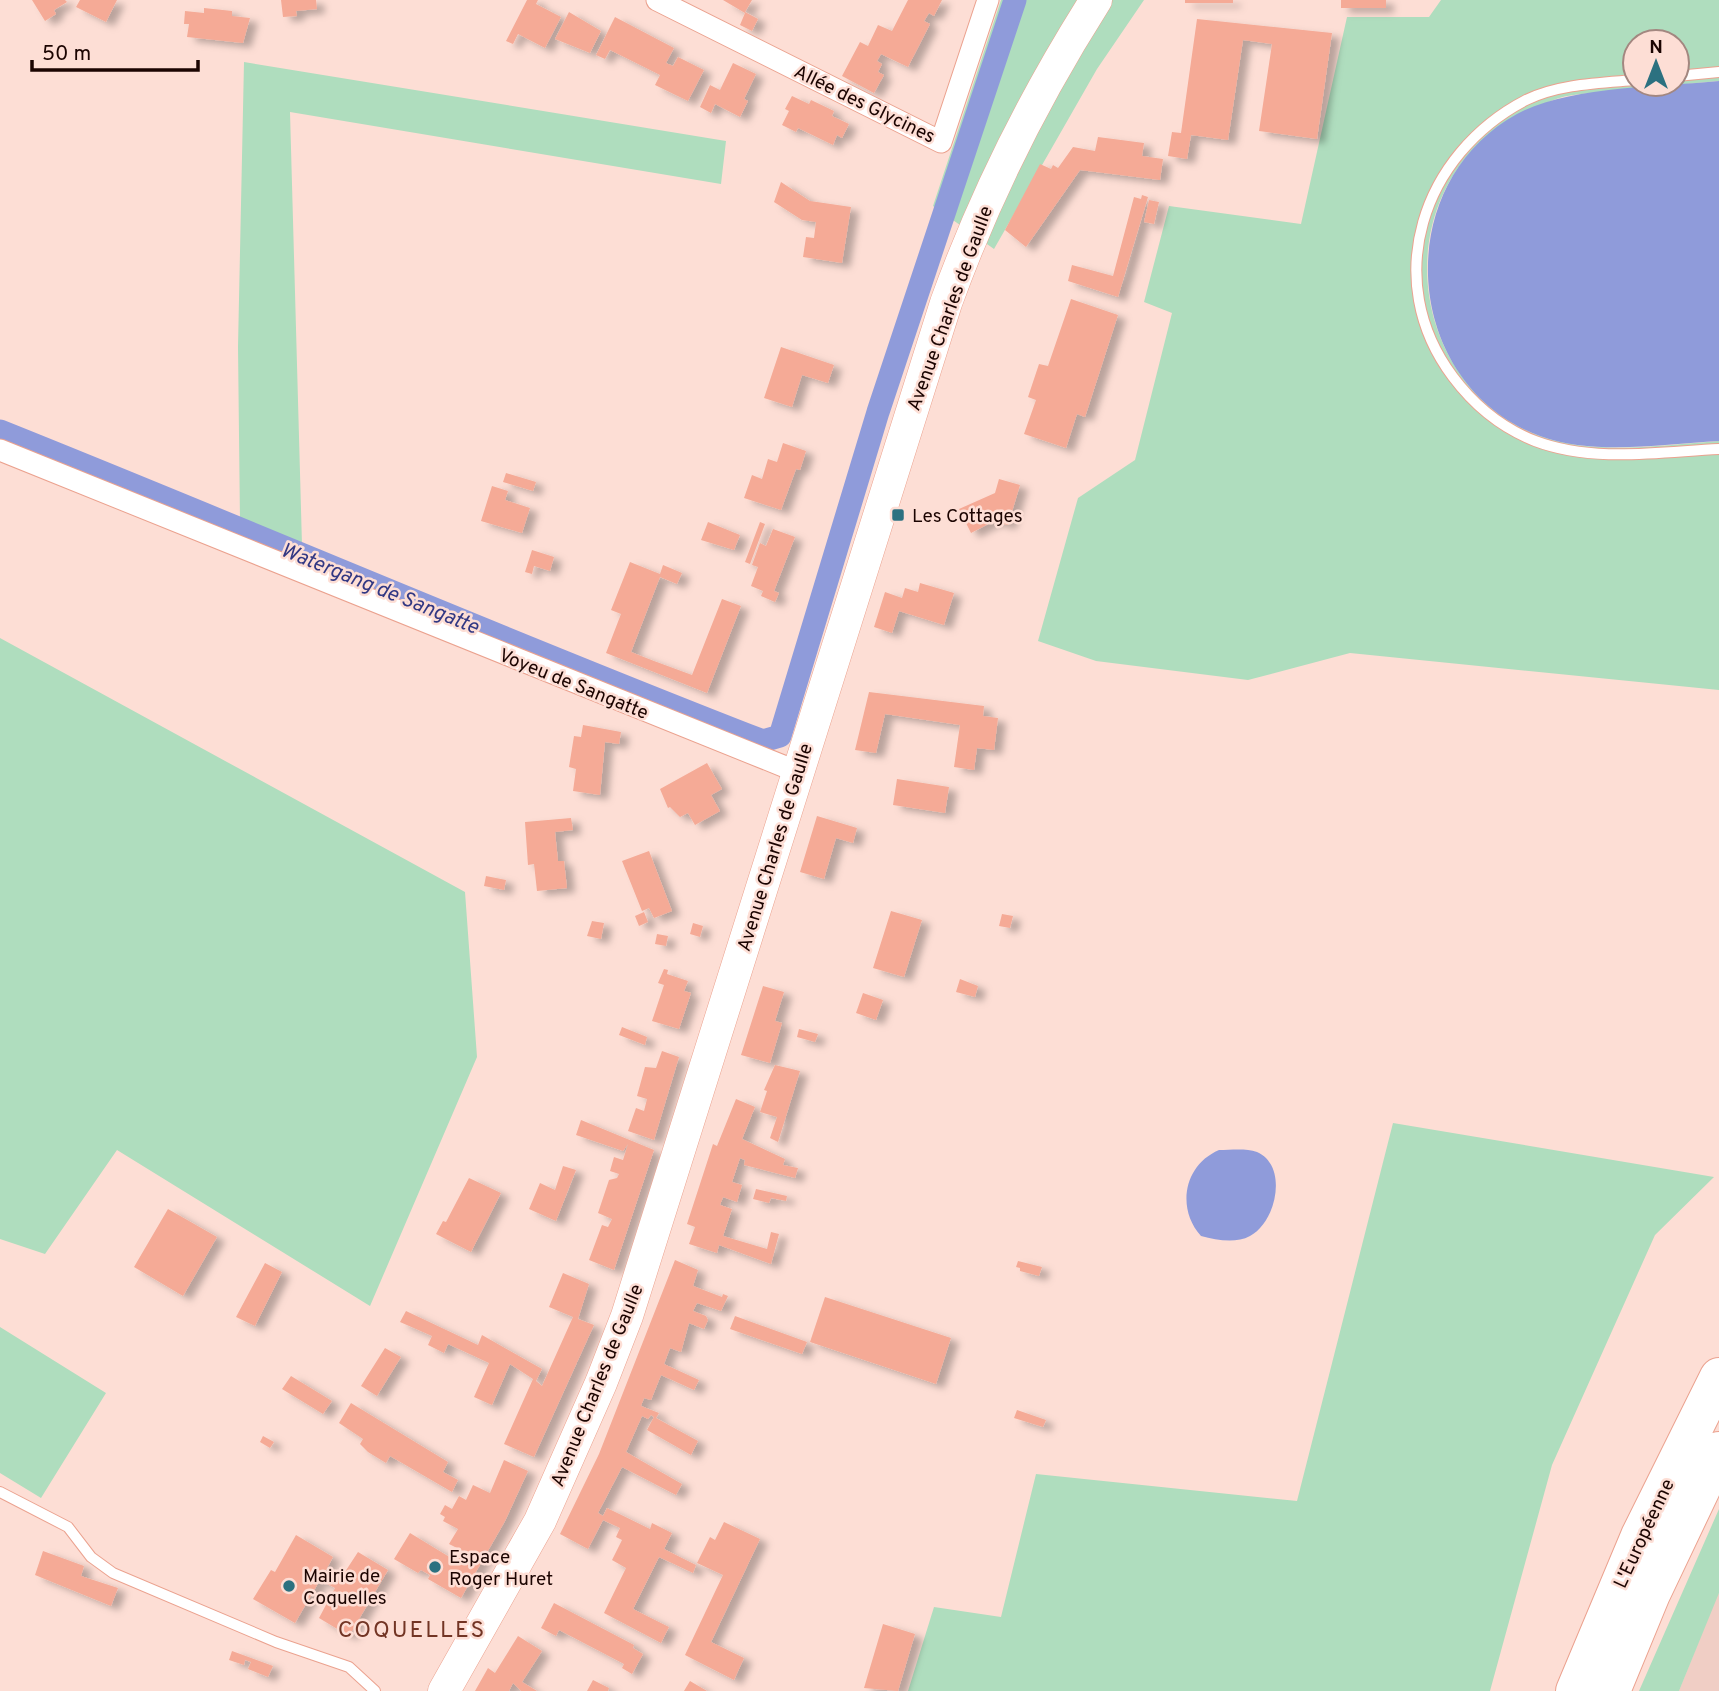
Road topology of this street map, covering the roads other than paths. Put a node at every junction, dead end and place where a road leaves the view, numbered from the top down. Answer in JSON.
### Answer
{"nodes":[{"id":1,"x":657,"y":0,"type":"edge"},
{"id":2,"x":988,"y":0,"type":"edge"},
{"id":3,"x":1096,"y":0,"type":"edge"},
{"id":4,"x":1719,"y":72,"type":"edge"},
{"id":5,"x":1691,"y":75,"type":"edge"},
{"id":6,"x":1621,"y":82,"type":"edge"},
{"id":7,"x":1719,"y":449,"type":"edge"},
{"id":8,"x":0,"y":450,"type":"edge"},
{"id":9,"x":798,"y":772,"type":"junction"},
{"id":10,"x":1719,"y":1377,"type":"edge"},
{"id":11,"x":1719,"y":1451,"type":"edge"},
{"id":12,"x":0,"y":1492,"type":"edge"},
{"id":13,"x":375,"y":1691,"type":"edge"},
{"id":14,"x":444,"y":1691,"type":"edge"},
{"id":15,"x":1574,"y":1691,"type":"edge"},
{"id":16,"x":1611,"y":1691,"type":"edge"}],
"edges":[{"from":1,"to":2,"type":"street","name":"Allée des Glycines"},
{"from":3,"to":9,"type":"main road","name":"Avenue Charles de Gaulle"},
{"from":4,"to":5,"type":"lane"},
{"from":6,"to":7,"type":"lane"},
{"from":8,"to":9,"type":"street","name":"Voyeu de Sangatte"},
{"from":9,"to":14,"type":"main road","name":"Avenue Charles de Gaulle"},
{"from":10,"to":15,"type":"highway","name":"L'Européenne"},
{"from":11,"to":16,"type":"highway","name":"L'Européenne"},
{"from":12,"to":13,"type":"lane"}]}
